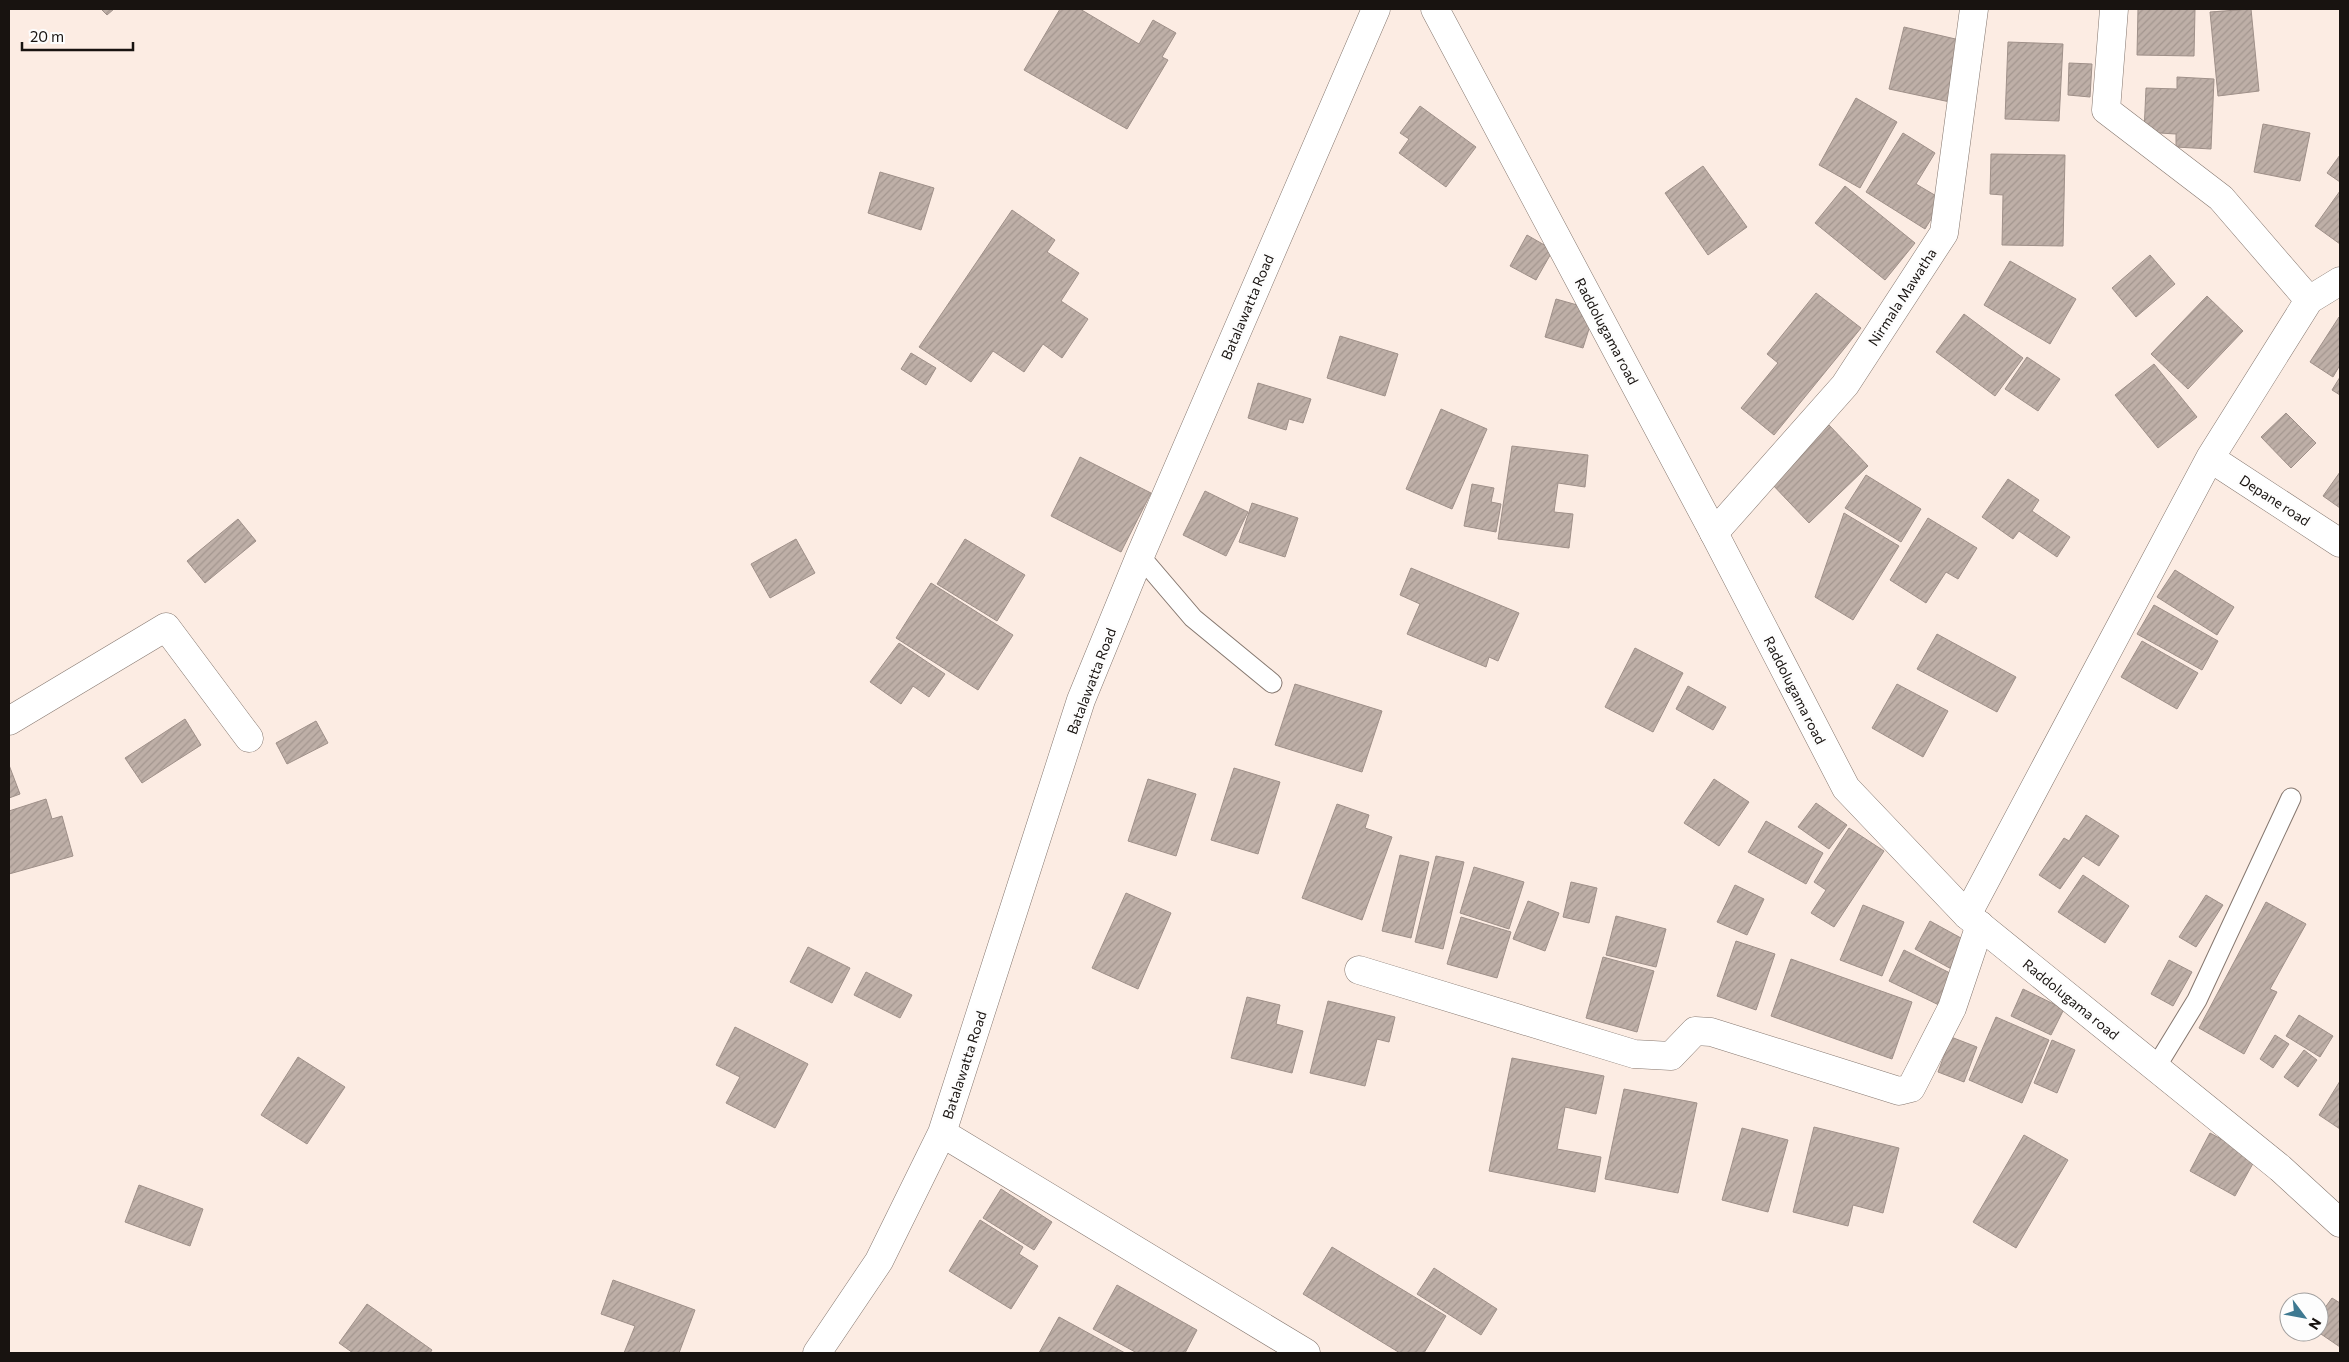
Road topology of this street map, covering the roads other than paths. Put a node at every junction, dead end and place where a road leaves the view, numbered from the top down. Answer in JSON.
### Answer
{"nodes":[{"id":1,"x":1376,"y":9,"type":"edge"},
{"id":2,"x":1435,"y":9,"type":"edge"},
{"id":3,"x":1974,"y":9,"type":"edge"},
{"id":4,"x":2114,"y":9,"type":"edge"},
{"id":5,"x":2338,"y":286,"type":"edge"},
{"id":6,"x":2309,"y":300,"type":"junction"},
{"id":7,"x":2210,"y":458,"type":"junction"},
{"id":8,"x":1714,"y":533,"type":"junction"},
{"id":9,"x":2340,"y":543,"type":"edge"},
{"id":10,"x":1140,"y":556,"type":"junction"},
{"id":11,"x":1272,"y":683,"type":"dead end"},
{"id":12,"x":9,"y":721,"type":"edge"},
{"id":13,"x":249,"y":738,"type":"dead end"},
{"id":14,"x":2291,"y":798,"type":"dead end"},
{"id":15,"x":1974,"y":920,"type":"junction"},
{"id":16,"x":1360,"y":970,"type":"dead end"},
{"id":17,"x":2156,"y":1067,"type":"junction"},
{"id":18,"x":942,"y":1133,"type":"junction"},
{"id":19,"x":2340,"y":1223,"type":"edge"},
{"id":20,"x":817,"y":1353,"type":"edge"},
{"id":21,"x":1306,"y":1353,"type":"edge"}],
"edges":[{"from":1,"to":10,"type":"street","name":"Batalawatta Road"},
{"from":2,"to":8,"type":"street","name":"Raddolugama road"},
{"from":3,"to":8,"type":"street","name":"Nirmala Mawatha"},
{"from":4,"to":6,"type":"street"},
{"from":5,"to":6,"type":"street"},
{"from":6,"to":7,"type":"street"},
{"from":7,"to":9,"type":"street","name":"Depane road"},
{"from":7,"to":15,"type":"street"},
{"from":8,"to":15,"type":"street","name":"Raddolugama road"},
{"from":10,"to":11,"type":"lane"},
{"from":10,"to":18,"type":"street","name":"Batalawatta Road"},
{"from":12,"to":13,"type":"street"},
{"from":14,"to":17,"type":"lane"},
{"from":15,"to":16,"type":"street"},
{"from":15,"to":17,"type":"street","name":"Raddolugama road"},
{"from":17,"to":19,"type":"street","name":"Raddolugama road"},
{"from":18,"to":20,"type":"street","name":"Batalawatta Road"},
{"from":18,"to":21,"type":"street"}]}
